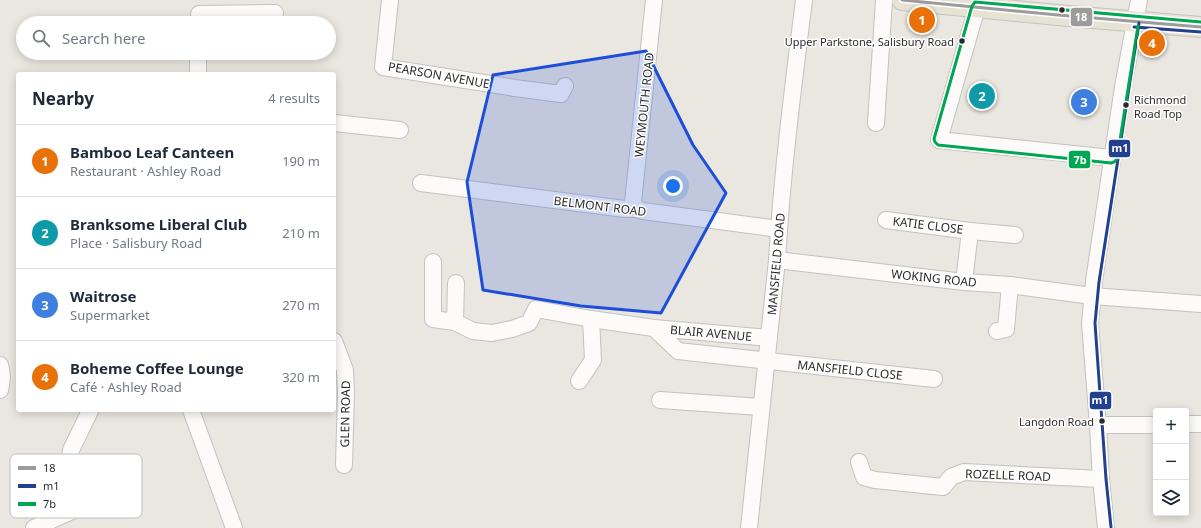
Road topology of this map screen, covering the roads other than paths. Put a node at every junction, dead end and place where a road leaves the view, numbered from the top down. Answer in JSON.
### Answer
{"nodes":[{"id":1,"x":390,"y":0,"type":"edge"},
{"id":2,"x":654,"y":0,"type":"edge"},
{"id":3,"x":804,"y":0,"type":"edge"},
{"id":4,"x":884,"y":0,"type":"edge"},
{"id":5,"x":902,"y":0,"type":"edge"},
{"id":6,"x":1139,"y":0,"type":"edge"},
{"id":7,"x":977,"y":7,"type":"junction"},
{"id":8,"x":199,"y":12,"type":"edge"},
{"id":9,"x":275,"y":13,"type":"dead end"},
{"id":10,"x":1134,"y":22,"type":"junction"},
{"id":11,"x":1201,"y":27,"type":"edge"},
{"id":12,"x":198,"y":60,"type":"edge"},
{"id":13,"x":198,"y":72,"type":"edge"},
{"id":14,"x":563,"y":94,"type":"dead end"},
{"id":15,"x":336,"y":123,"type":"edge"},
{"id":16,"x":876,"y":123,"type":"dead end"},
{"id":17,"x":400,"y":130,"type":"dead end"},
{"id":18,"x":1112,"y":158,"type":"junction"},
{"id":19,"x":421,"y":183,"type":"dead end"},
{"id":20,"x":636,"y":209,"type":"junction"},
{"id":21,"x":886,"y":220,"type":"dead end"},
{"id":22,"x":779,"y":229,"type":"junction"},
{"id":23,"x":970,"y":231,"type":"junction"},
{"id":24,"x":1015,"y":235,"type":"dead end"},
{"id":25,"x":777,"y":260,"type":"junction"},
{"id":26,"x":433,"y":262,"type":"dead end"},
{"id":27,"x":964,"y":282,"type":"junction"},
{"id":28,"x":456,"y":283,"type":"dead end"},
{"id":29,"x":1010,"y":285,"type":"junction"},
{"id":30,"x":1092,"y":296,"type":"junction"},
{"id":31,"x":1201,"y":304,"type":"edge"},
{"id":32,"x":591,"y":319,"type":"junction"},
{"id":33,"x":455,"y":322,"type":"junction"},
{"id":34,"x":654,"y":328,"type":"junction"},
{"id":35,"x":997,"y":331,"type":"dead end"},
{"id":36,"x":769,"y":338,"type":"junction"},
{"id":37,"x":336,"y":346,"type":"edge"},
{"id":38,"x":766,"y":361,"type":"junction"},
{"id":39,"x":0,"y":365,"type":"edge"},
{"id":40,"x":934,"y":379,"type":"dead end"},
{"id":41,"x":578,"y":380,"type":"dead end"},
{"id":42,"x":0,"y":390,"type":"edge"},
{"id":43,"x":660,"y":400,"type":"dead end"},
{"id":44,"x":761,"y":407,"type":"junction"},
{"id":45,"x":90,"y":412,"type":"edge"},
{"id":46,"x":193,"y":412,"type":"edge"},
{"id":47,"x":1189,"y":424,"type":"edge"},
{"id":48,"x":1201,"y":424,"type":"edge"},
{"id":49,"x":1098,"y":425,"type":"junction"},
{"id":50,"x":1153,"y":425,"type":"edge"},
{"id":51,"x":70,"y":454,"type":"edge"},
{"id":52,"x":859,"y":462,"type":"dead end"},
{"id":53,"x":344,"y":465,"type":"dead end"},
{"id":54,"x":1101,"y":479,"type":"junction"},
{"id":55,"x":68,"y":518,"type":"edge"},
{"id":56,"x":34,"y":528,"type":"edge"},
{"id":57,"x":234,"y":528,"type":"edge"},
{"id":58,"x":749,"y":528,"type":"edge"},
{"id":59,"x":1106,"y":528,"type":"edge"}],
"edges":[{"from":1,"to":14,"type":"street","name":"PEARSON AVENUE"},
{"from":2,"to":20,"type":"street","name":"WEYMOUTH ROAD"},
{"from":3,"to":22,"type":"street","name":"MANSFIELD ROAD"},
{"from":4,"to":16,"type":"street"},
{"from":5,"to":7,"type":"main road"},
{"from":6,"to":10,"type":"street"},
{"from":7,"to":10,"type":"main road"},
{"from":7,"to":18,"type":"street"},
{"from":8,"to":9,"type":"street"},
{"from":10,"to":11,"type":"main road"},
{"from":10,"to":18,"type":"street"},
{"from":12,"to":13,"type":"street"},
{"from":15,"to":17,"type":"street"},
{"from":18,"to":30,"type":"street"},
{"from":19,"to":20,"type":"street","name":"BELMONT ROAD"},
{"from":20,"to":22,"type":"street","name":"BELMONT ROAD"},
{"from":21,"to":23,"type":"street","name":"KATIE CLOSE"},
{"from":22,"to":25,"type":"street","name":"MANSFIELD ROAD"},
{"from":23,"to":24,"type":"street","name":"KATIE CLOSE"},
{"from":23,"to":27,"type":"street","name":"KATIE CLOSE"},
{"from":25,"to":27,"type":"street","name":"WOKING ROAD"},
{"from":25,"to":36,"type":"street","name":"MANSFIELD ROAD"},
{"from":26,"to":33,"type":"street"},
{"from":27,"to":29,"type":"street","name":"WOKING ROAD"},
{"from":28,"to":33,"type":"street"},
{"from":29,"to":30,"type":"street","name":"WOKING ROAD"},
{"from":29,"to":35,"type":"street"},
{"from":30,"to":31,"type":"street","name":"WOKING ROAD"},
{"from":30,"to":49,"type":"street"},
{"from":32,"to":33,"type":"street","name":"BLAIR AVENUE"},
{"from":32,"to":34,"type":"street","name":"BLAIR AVENUE"},
{"from":32,"to":41,"type":"street"},
{"from":34,"to":36,"type":"street","name":"BLAIR AVENUE"},
{"from":34,"to":38,"type":"street","name":"BLAIR AVENUE"},
{"from":36,"to":38,"type":"street","name":"MANSFIELD ROAD"},
{"from":37,"to":53,"type":"street","name":"GLEN ROAD"},
{"from":38,"to":40,"type":"street","name":"MANSFIELD CLOSE"},
{"from":38,"to":44,"type":"street","name":"MANSFIELD ROAD"},
{"from":39,"to":42,"type":"street"},
{"from":43,"to":44,"type":"street"},
{"from":44,"to":58,"type":"street","name":"MANSFIELD ROAD"},
{"from":45,"to":51,"type":"street"},
{"from":46,"to":57,"type":"street"},
{"from":47,"to":48,"type":"street"},
{"from":49,"to":50,"type":"street"},
{"from":49,"to":54,"type":"street"},
{"from":52,"to":54,"type":"street","name":"ROZELLE ROAD"},
{"from":54,"to":59,"type":"street"},
{"from":55,"to":56,"type":"street"}]}
